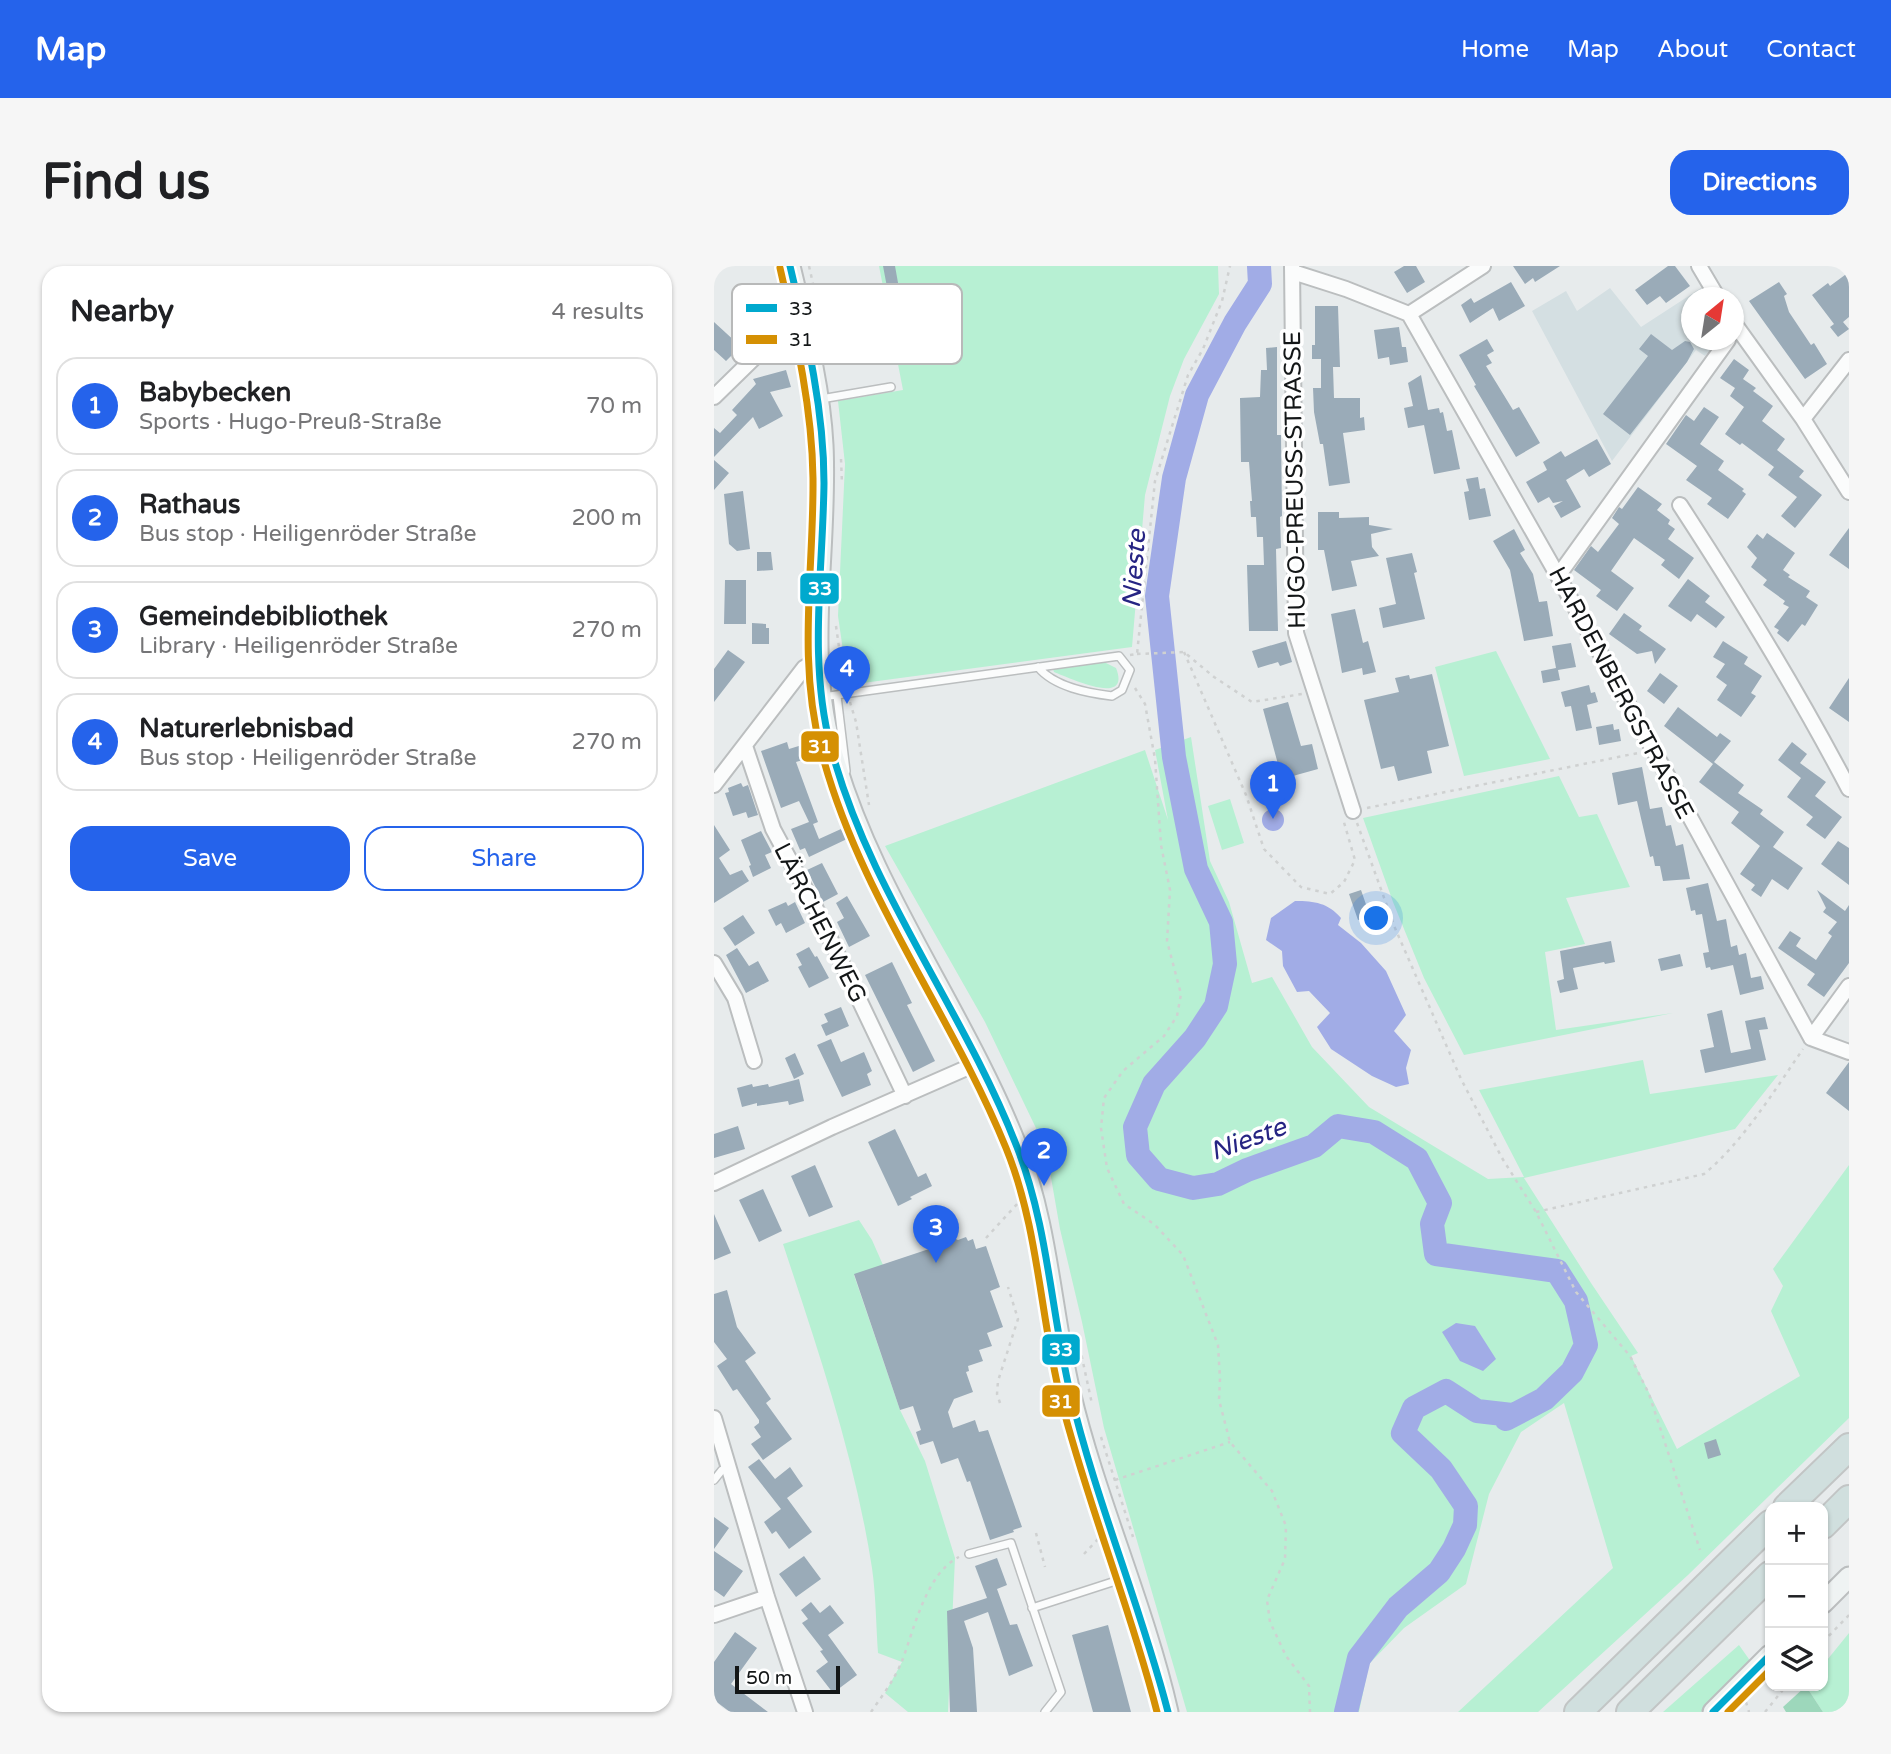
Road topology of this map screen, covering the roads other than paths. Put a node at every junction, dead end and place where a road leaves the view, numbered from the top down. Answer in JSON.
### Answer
{"nodes":[{"id":1,"x":790,"y":266,"type":"edge"},
{"id":2,"x":1483,"y":266,"type":"edge"},
{"id":3,"x":1699,"y":266,"type":"edge"},
{"id":4,"x":1292,"y":269,"type":"edge"},
{"id":5,"x":794,"y":284,"type":"edge"},
{"id":6,"x":1711,"y":287,"type":"edge"},
{"id":7,"x":1409,"y":314,"type":"junction"},
{"id":8,"x":1744,"y":344,"type":"edge"},
{"id":9,"x":1719,"y":350,"type":"edge"},
{"id":10,"x":1849,"y":360,"type":"edge"},
{"id":11,"x":748,"y":364,"type":"edge"},
{"id":12,"x":812,"y":364,"type":"edge"},
{"id":13,"x":891,"y":387,"type":"dead end"},
{"id":14,"x":714,"y":397,"type":"edge"},
{"id":15,"x":817,"y":399,"type":"junction"},
{"id":16,"x":1803,"y":419,"type":"junction"},
{"id":17,"x":1849,"y":492,"type":"edge"},
{"id":18,"x":1680,"y":505,"type":"dead end"},
{"id":19,"x":1558,"y":576,"type":"junction"},
{"id":20,"x":817,"y":660,"type":"junction"},
{"id":21,"x":1038,"y":667,"type":"junction"},
{"id":22,"x":829,"y":696,"type":"junction"},
{"id":23,"x":745,"y":746,"type":"junction"},
{"id":24,"x":714,"y":785,"type":"edge"},
{"id":25,"x":1849,"y":789,"type":"edge"},
{"id":26,"x":1353,"y":811,"type":"road end"},
{"id":27,"x":714,"y":963,"type":"edge"},
{"id":28,"x":1849,"y":986,"type":"edge"},
{"id":29,"x":1811,"y":1038,"type":"junction"},
{"id":30,"x":1849,"y":1052,"type":"edge"},
{"id":31,"x":754,"y":1061,"type":"dead end"},
{"id":32,"x":978,"y":1063,"type":"junction"},
{"id":33,"x":905,"y":1096,"type":"junction"},
{"id":34,"x":714,"y":1183,"type":"edge"},
{"id":35,"x":714,"y":1418,"type":"edge"},
{"id":36,"x":1849,"y":1447,"type":"edge"},
{"id":37,"x":729,"y":1468,"type":"junction"},
{"id":38,"x":714,"y":1480,"type":"edge"},
{"id":39,"x":1849,"y":1499,"type":"edge"},
{"id":40,"x":1792,"y":1502,"type":"edge"},
{"id":41,"x":1828,"y":1520,"type":"edge"},
{"id":42,"x":1765,"y":1529,"type":"edge"},
{"id":43,"x":969,"y":1554,"type":"road end"},
{"id":44,"x":1129,"y":1577,"type":"junction"},
{"id":45,"x":1849,"y":1577,"type":"edge"},
{"id":46,"x":1765,"y":1581,"type":"edge"},
{"id":47,"x":766,"y":1597,"type":"junction"},
{"id":48,"x":1828,"y":1598,"type":"edge"},
{"id":49,"x":1032,"y":1608,"type":"junction"},
{"id":50,"x":714,"y":1615,"type":"edge"},
{"id":51,"x":1765,"y":1660,"type":"edge"},
{"id":52,"x":805,"y":1712,"type":"edge"},
{"id":53,"x":1045,"y":1712,"type":"edge"},
{"id":54,"x":1168,"y":1712,"type":"edge"},
{"id":55,"x":1578,"y":1712,"type":"edge"},
{"id":56,"x":1630,"y":1712,"type":"edge"},
{"id":57,"x":1713,"y":1712,"type":"edge"}],
"edges":[{"from":1,"to":5,"type":"street"},
{"from":2,"to":7,"type":"street"},
{"from":3,"to":6,"type":"street"},
{"from":4,"to":7,"type":"street"},
{"from":4,"to":26,"type":"street","name":"HUGO-PREUSS-STRASSE"},
{"from":7,"to":19,"type":"street","name":"HARDENBERGSTRASSE"},
{"from":8,"to":16,"type":"street"},
{"from":9,"to":19,"type":"street"},
{"from":10,"to":16,"type":"street"},
{"from":11,"to":14,"type":"street"},
{"from":12,"to":15,"type":"street"},
{"from":13,"to":15,"type":"lane"},
{"from":15,"to":20,"type":"street"},
{"from":16,"to":17,"type":"street"},
{"from":18,"to":25,"type":"street"},
{"from":19,"to":29,"type":"street","name":"HARDENBERGSTRASSE"},
{"from":20,"to":22,"type":"street"},
{"from":20,"to":23,"type":"street"},
{"from":21,"to":21,"type":"lane"},
{"from":21,"to":22,"type":"lane"},
{"from":22,"to":32,"type":"street"},
{"from":23,"to":24,"type":"street"},
{"from":23,"to":33,"type":"street","name":"LÄRCHENWEG"},
{"from":27,"to":31,"type":"street"},
{"from":28,"to":29,"type":"street"},
{"from":29,"to":30,"type":"street"},
{"from":32,"to":33,"type":"street"},
{"from":32,"to":44,"type":"street"},
{"from":33,"to":34,"type":"street"},
{"from":35,"to":37,"type":"street"},
{"from":36,"to":40,"type":"highway"},
{"from":37,"to":38,"type":"lane"},
{"from":37,"to":47,"type":"street"},
{"from":39,"to":41,"type":"highway"},
{"from":42,"to":55,"type":"highway"},
{"from":43,"to":49,"type":"lane"},
{"from":44,"to":49,"type":"lane"},
{"from":44,"to":54,"type":"street"},
{"from":45,"to":48,"type":"street"},
{"from":46,"to":56,"type":"highway"},
{"from":47,"to":50,"type":"street"},
{"from":47,"to":52,"type":"street"},
{"from":49,"to":53,"type":"lane"},
{"from":51,"to":57,"type":"street"}]}
